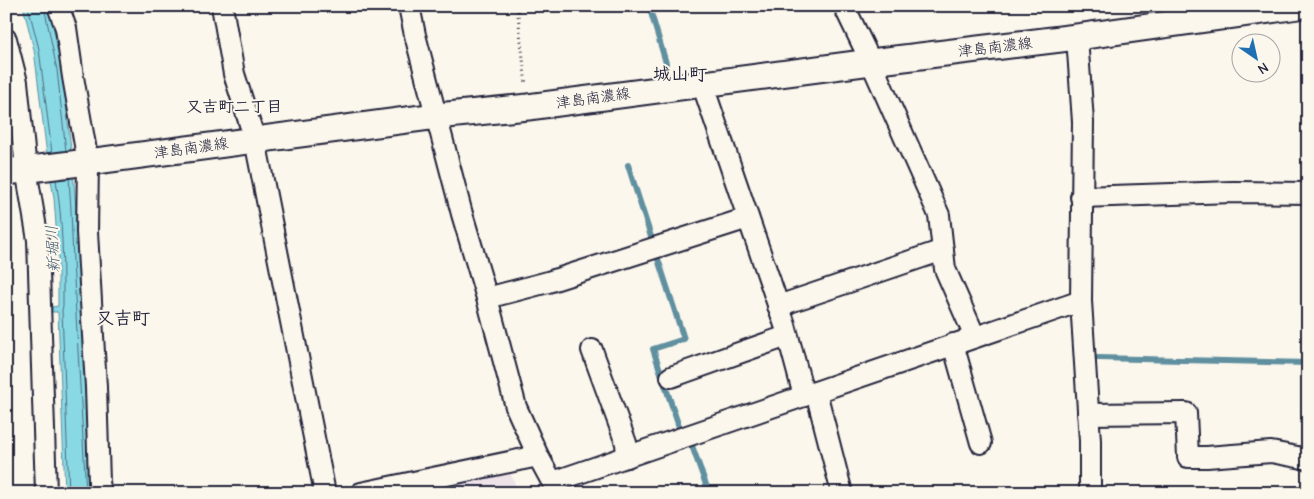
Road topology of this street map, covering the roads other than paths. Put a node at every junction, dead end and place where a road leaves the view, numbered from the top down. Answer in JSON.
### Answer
{"nodes":[{"id":1,"x":58,"y":6,"type":"edge"},
{"id":2,"x":222,"y":6,"type":"edge"},
{"id":3,"x":409,"y":6,"type":"edge"},
{"id":4,"x":844,"y":6,"type":"edge"},
{"id":5,"x":1298,"y":6,"type":"edge"},
{"id":6,"x":1220,"y":11,"type":"edge"},
{"id":7,"x":1077,"y":37,"type":"junction"},
{"id":8,"x":6,"y":39,"type":"edge"},
{"id":9,"x":871,"y":62,"type":"junction"},
{"id":10,"x":702,"y":83,"type":"junction"},
{"id":11,"x":437,"y":116,"type":"junction"},
{"id":12,"x":255,"y":140,"type":"junction"},
{"id":13,"x":83,"y":163,"type":"junction"},
{"id":14,"x":25,"y":170,"type":"edge"},
{"id":15,"x":1308,"y":193,"type":"edge"},
{"id":16,"x":1081,"y":197,"type":"junction"},
{"id":17,"x":748,"y":218,"type":"junction"},
{"id":18,"x":943,"y":250,"type":"junction"},
{"id":19,"x":486,"y":298,"type":"junction"},
{"id":20,"x":1081,"y":300,"type":"junction"},
{"id":21,"x":778,"y":306,"type":"junction"},
{"id":22,"x":788,"y":336,"type":"junction"},
{"id":23,"x":976,"y":337,"type":"junction"},
{"id":24,"x":953,"y":344,"type":"junction"},
{"id":25,"x":592,"y":350,"type":"dead end"},
{"id":26,"x":671,"y":377,"type":"dead end"},
{"id":27,"x":810,"y":394,"type":"junction"},
{"id":28,"x":1088,"y":414,"type":"junction"},
{"id":29,"x":981,"y":443,"type":"dead end"},
{"id":30,"x":538,"y":456,"type":"junction"},
{"id":31,"x":627,"y":457,"type":"junction"},
{"id":32,"x":1308,"y":459,"type":"edge"},
{"id":33,"x":555,"y":488,"type":"edge"},
{"id":34,"x":46,"y":493,"type":"edge"},
{"id":35,"x":101,"y":493,"type":"edge"},
{"id":36,"x":325,"y":493,"type":"edge"},
{"id":37,"x":361,"y":493,"type":"edge"},
{"id":38,"x":842,"y":493,"type":"edge"},
{"id":39,"x":1090,"y":493,"type":"edge"}],
"edges":[{"from":1,"to":13,"type":"street"},
{"from":2,"to":12,"type":"street"},
{"from":3,"to":11,"type":"street"},
{"from":4,"to":9,"type":"street"},
{"from":5,"to":6,"type":"main road","name":"津島南濃線"},
{"from":6,"to":7,"type":"main road","name":"津島南濃線"},
{"from":7,"to":9,"type":"main road","name":"津島南濃線"},
{"from":7,"to":16,"type":"street"},
{"from":8,"to":14,"type":"street"},
{"from":9,"to":10,"type":"main road","name":"津島南濃線"},
{"from":9,"to":18,"type":"street"},
{"from":10,"to":11,"type":"main road","name":"津島南濃線"},
{"from":10,"to":17,"type":"street"},
{"from":11,"to":12,"type":"main road","name":"津島南濃線"},
{"from":11,"to":19,"type":"street"},
{"from":12,"to":13,"type":"main road","name":"津島南濃線"},
{"from":12,"to":36,"type":"street"},
{"from":13,"to":14,"type":"main road","name":"津島南濃線"},
{"from":13,"to":35,"type":"street"},
{"from":14,"to":34,"type":"street"},
{"from":15,"to":16,"type":"street"},
{"from":16,"to":20,"type":"street"},
{"from":17,"to":19,"type":"street"},
{"from":17,"to":21,"type":"street"},
{"from":18,"to":21,"type":"street"},
{"from":18,"to":23,"type":"street"},
{"from":19,"to":30,"type":"street"},
{"from":20,"to":23,"type":"street"},
{"from":20,"to":28,"type":"street"},
{"from":21,"to":22,"type":"street"},
{"from":22,"to":26,"type":"street"},
{"from":22,"to":27,"type":"street"},
{"from":23,"to":24,"type":"street"},
{"from":24,"to":27,"type":"street"},
{"from":24,"to":29,"type":"street"},
{"from":25,"to":31,"type":"street"},
{"from":27,"to":31,"type":"street"},
{"from":27,"to":38,"type":"street"},
{"from":28,"to":32,"type":"street"},
{"from":28,"to":39,"type":"street"},
{"from":30,"to":33,"type":"street"},
{"from":30,"to":37,"type":"street"},
{"from":31,"to":33,"type":"street"}]}
